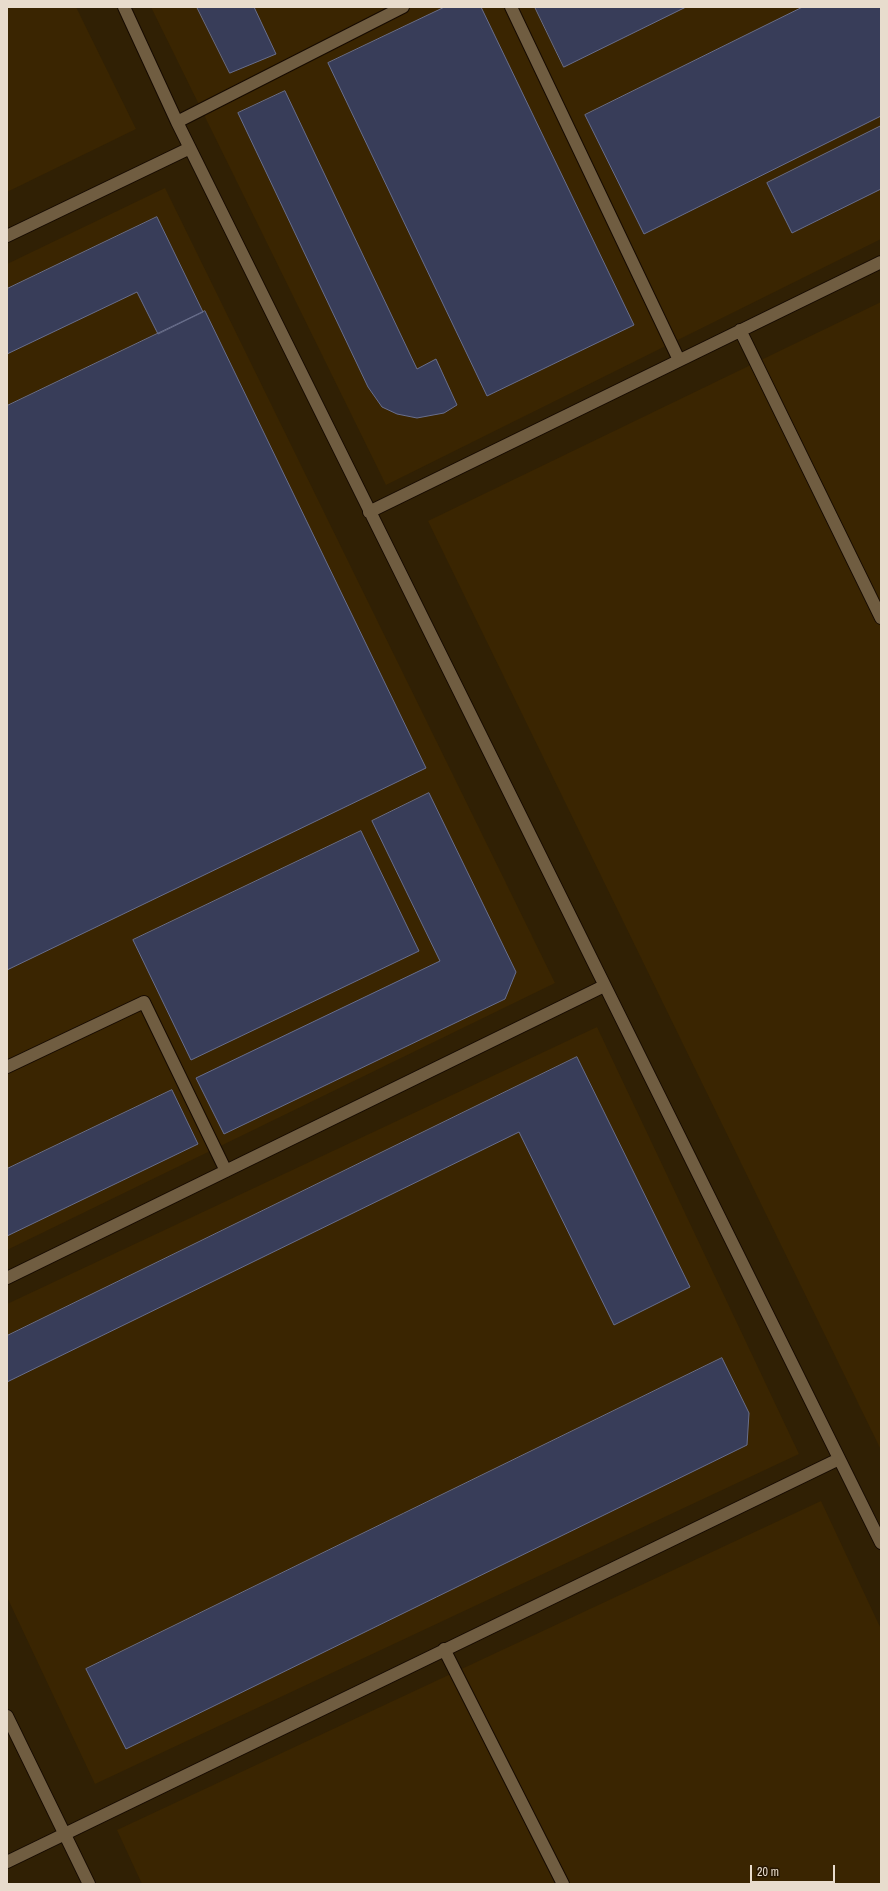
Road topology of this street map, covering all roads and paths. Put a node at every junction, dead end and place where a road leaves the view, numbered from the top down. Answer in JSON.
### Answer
{"nodes":[{"id":1,"x":124,"y":7,"type":"edge"},
{"id":2,"x":403,"y":7,"type":"edge"},
{"id":3,"x":511,"y":7,"type":"edge"},
{"id":4,"x":177,"y":122,"type":"junction"},
{"id":5,"x":190,"y":148,"type":"junction"},
{"id":6,"x":7,"y":236,"type":"edge"},
{"id":7,"x":881,"y":262,"type":"edge"},
{"id":8,"x":740,"y":330,"type":"junction"},
{"id":9,"x":679,"y":360,"type":"junction"},
{"id":10,"x":369,"y":512,"type":"junction"},
{"id":11,"x":881,"y":618,"type":"edge"},
{"id":12,"x":604,"y":986,"type":"junction"},
{"id":13,"x":7,"y":1067,"type":"edge"},
{"id":14,"x":226,"y":1171,"type":"junction"},
{"id":15,"x":7,"y":1278,"type":"edge"},
{"id":16,"x":839,"y":1459,"type":"junction"},
{"id":17,"x":881,"y":1543,"type":"edge"},
{"id":18,"x":444,"y":1650,"type":"junction"},
{"id":19,"x":7,"y":1716,"type":"edge"},
{"id":20,"x":64,"y":1833,"type":"junction"},
{"id":21,"x":7,"y":1862,"type":"edge"},
{"id":22,"x":89,"y":1884,"type":"edge"},
{"id":23,"x":563,"y":1884,"type":"edge"}],
"edges":[{"from":1,"to":4,"type":"street"},
{"from":2,"to":4,"type":"street"},
{"from":3,"to":9,"type":"street"},
{"from":4,"to":5,"type":"street"},
{"from":5,"to":6,"type":"street"},
{"from":5,"to":10,"type":"street"},
{"from":7,"to":8,"type":"street"},
{"from":8,"to":9,"type":"street"},
{"from":8,"to":11,"type":"street"},
{"from":9,"to":10,"type":"street"},
{"from":10,"to":12,"type":"street"},
{"from":12,"to":14,"type":"street"},
{"from":12,"to":16,"type":"street"},
{"from":13,"to":14,"type":"street"},
{"from":14,"to":15,"type":"street"},
{"from":16,"to":17,"type":"street"},
{"from":16,"to":18,"type":"street"},
{"from":18,"to":20,"type":"street"},
{"from":18,"to":23,"type":"street"},
{"from":19,"to":20,"type":"street"},
{"from":20,"to":21,"type":"street"},
{"from":20,"to":22,"type":"street"}]}
